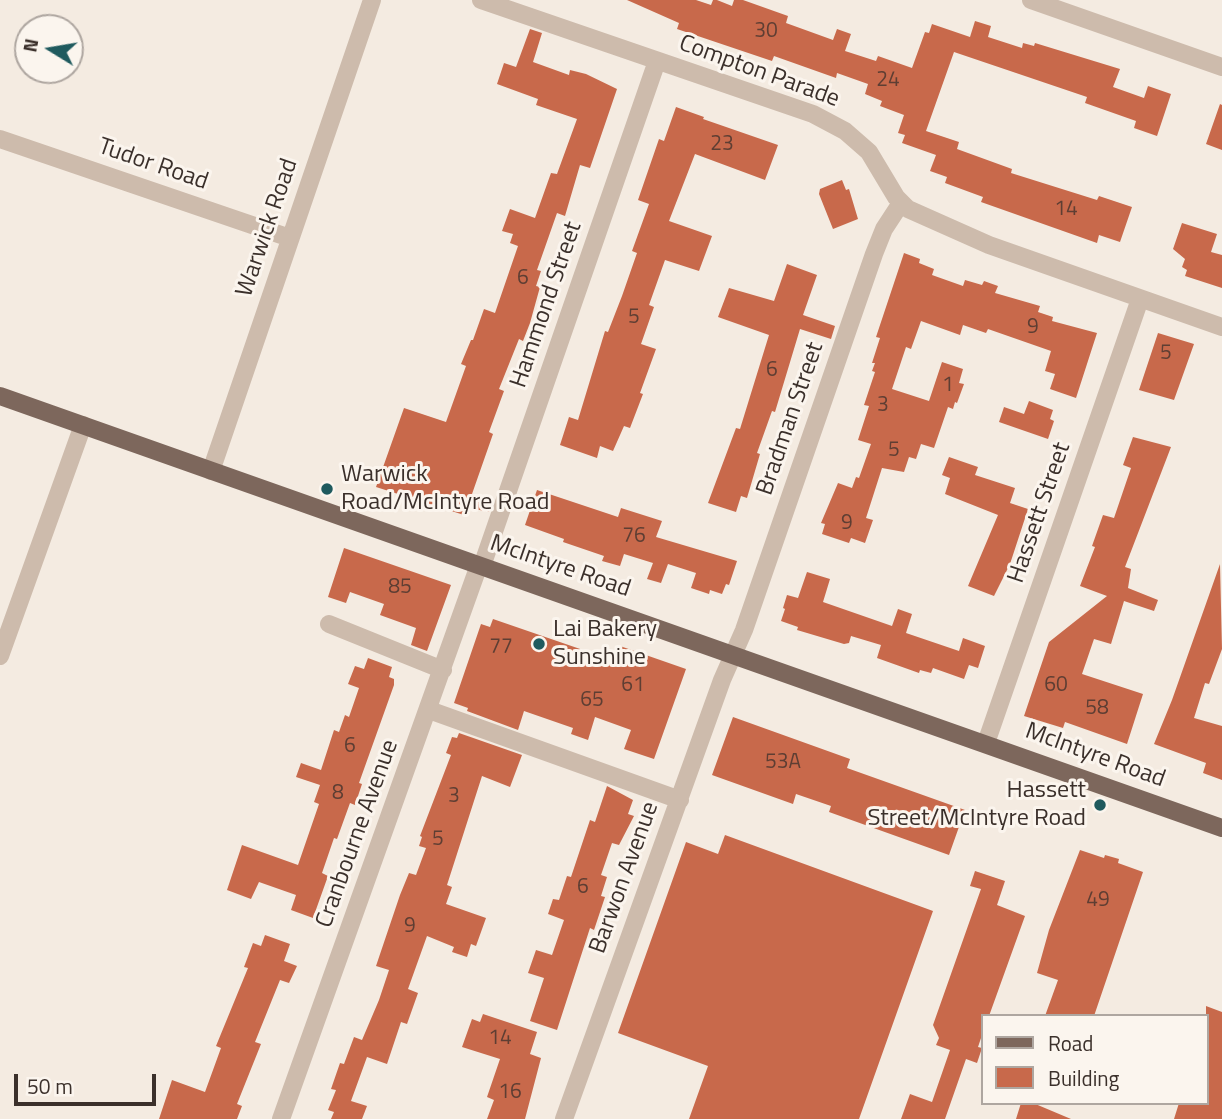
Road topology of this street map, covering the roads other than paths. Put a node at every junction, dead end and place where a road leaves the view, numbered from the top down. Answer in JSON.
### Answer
{"nodes":[{"id":1,"x":372,"y":0,"type":"edge"},
{"id":2,"x":481,"y":0,"type":"edge"},
{"id":3,"x":1031,"y":0,"type":"edge"},
{"id":4,"x":657,"y":61,"type":"junction"},
{"id":5,"x":1222,"y":67,"type":"edge"},
{"id":6,"x":0,"y":139,"type":"edge"},
{"id":7,"x":901,"y":203,"type":"junction"},
{"id":8,"x":290,"y":238,"type":"junction"},
{"id":9,"x":1140,"y":299,"type":"junction"},
{"id":10,"x":1222,"y":327,"type":"edge"},
{"id":11,"x":0,"y":396,"type":"edge"},
{"id":12,"x":83,"y":425,"type":"junction"},
{"id":13,"x":211,"y":471,"type":"junction"},
{"id":14,"x":481,"y":565,"type":"junction"},
{"id":15,"x":329,"y":624,"type":"dead end"},
{"id":16,"x":733,"y":654,"type":"junction"},
{"id":17,"x":0,"y":656,"type":"edge"},
{"id":18,"x":443,"y":670,"type":"junction"},
{"id":19,"x":429,"y":709,"type":"junction"},
{"id":20,"x":986,"y":743,"type":"junction"},
{"id":21,"x":680,"y":800,"type":"junction"},
{"id":22,"x":1222,"y":828,"type":"edge"},
{"id":23,"x":281,"y":1119,"type":"edge"},
{"id":24,"x":565,"y":1119,"type":"edge"}],
"edges":[{"from":1,"to":8,"type":"street","name":"Warwick Road"},
{"from":2,"to":4,"type":"street","name":"Compton Parade"},
{"from":3,"to":5,"type":"street"},
{"from":4,"to":7,"type":"street","name":"Compton Parade"},
{"from":4,"to":14,"type":"street","name":"Hammond Street"},
{"from":6,"to":8,"type":"street","name":"Tudor Road"},
{"from":7,"to":9,"type":"street","name":"Compton Parade"},
{"from":7,"to":16,"type":"street","name":"Bradman Street"},
{"from":8,"to":13,"type":"street","name":"Warwick Road"},
{"from":9,"to":10,"type":"street","name":"Compton Parade"},
{"from":9,"to":20,"type":"street","name":"Hassett Street"},
{"from":11,"to":12,"type":"main road","name":"McIntyre Road"},
{"from":12,"to":13,"type":"main road","name":"McIntyre Road"},
{"from":12,"to":17,"type":"street"},
{"from":13,"to":14,"type":"main road","name":"McIntyre Road"},
{"from":14,"to":16,"type":"main road","name":"McIntyre Road"},
{"from":14,"to":18,"type":"street","name":"Cranbourne Avenue"},
{"from":15,"to":18,"type":"street"},
{"from":16,"to":20,"type":"main road","name":"McIntyre Road"},
{"from":16,"to":21,"type":"street","name":"Barwon Avenue"},
{"from":18,"to":19,"type":"street","name":"Cranbourne Avenue"},
{"from":19,"to":21,"type":"street"},
{"from":19,"to":23,"type":"street","name":"Cranbourne Avenue"},
{"from":20,"to":22,"type":"main road","name":"McIntyre Road"},
{"from":21,"to":24,"type":"street","name":"Barwon Avenue"}]}
